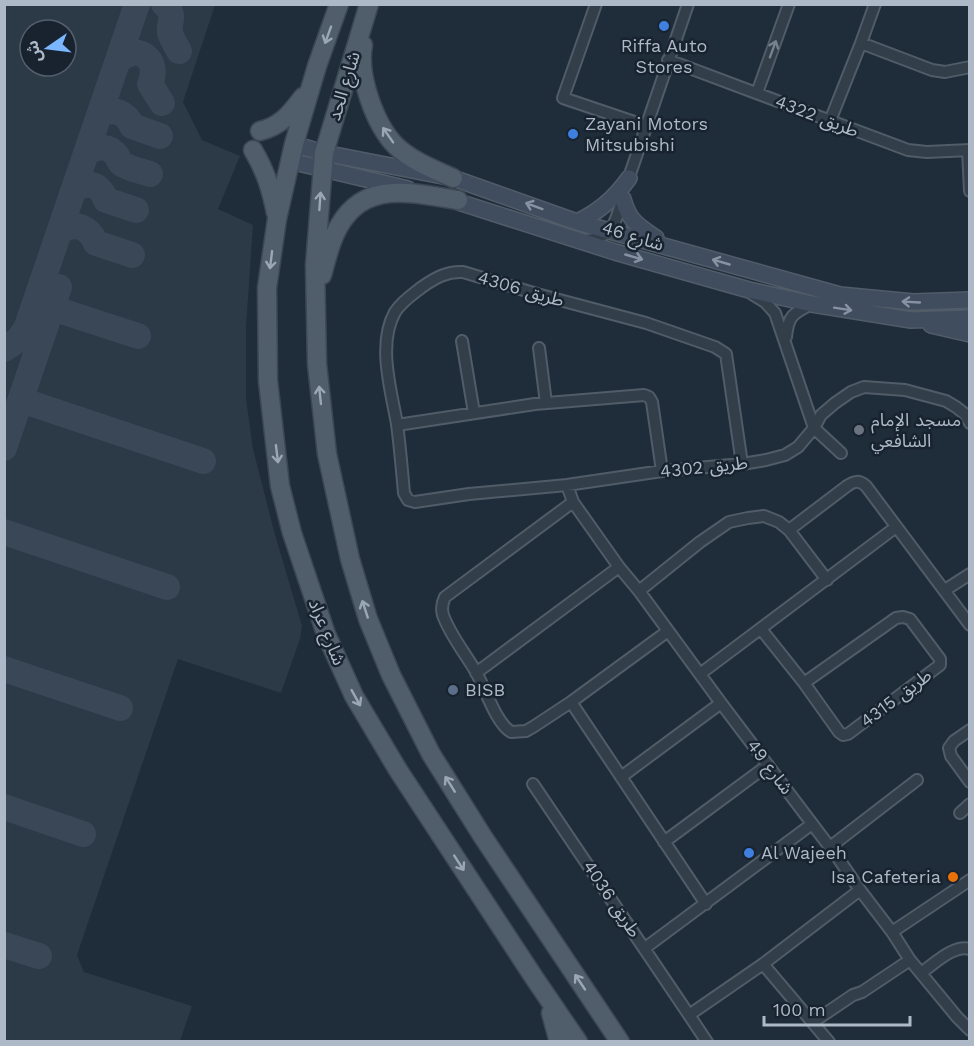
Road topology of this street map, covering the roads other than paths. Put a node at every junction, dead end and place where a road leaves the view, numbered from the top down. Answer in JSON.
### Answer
{"nodes":[{"id":1,"x":339,"y":4,"type":"edge"},
{"id":2,"x":370,"y":4,"type":"edge"},
{"id":3,"x":596,"y":4,"type":"edge"},
{"id":4,"x":688,"y":4,"type":"edge"},
{"id":5,"x":789,"y":4,"type":"edge"},
{"id":6,"x":875,"y":4,"type":"edge"},
{"id":7,"x":861,"y":43,"type":"junction"},
{"id":8,"x":668,"y":60,"type":"junction"},
{"id":9,"x":969,"y":67,"type":"edge"},
{"id":10,"x":310,"y":88,"type":"junction"},
{"id":11,"x":757,"y":93,"type":"junction"},
{"id":12,"x":830,"y":121,"type":"junction"},
{"id":13,"x":646,"y":126,"type":"junction"},
{"id":14,"x":260,"y":131,"type":"dead end"},
{"id":15,"x":253,"y":150,"type":"dead end"},
{"id":16,"x":969,"y":150,"type":"edge"},
{"id":17,"x":292,"y":153,"type":"junction"},
{"id":18,"x":323,"y":161,"type":"junction"},
{"id":19,"x":453,"y":178,"type":"junction"},
{"id":20,"x":628,"y":178,"type":"junction"},
{"id":21,"x":969,"y":191,"type":"edge"},
{"id":22,"x":623,"y":199,"type":"junction"},
{"id":23,"x":458,"y":201,"type":"junction"},
{"id":24,"x":277,"y":219,"type":"junction"},
{"id":25,"x":577,"y":222,"type":"junction"},
{"id":26,"x":611,"y":230,"type":"junction"},
{"id":27,"x":582,"y":241,"type":"junction"},
{"id":28,"x":671,"y":248,"type":"junction"},
{"id":29,"x":749,"y":290,"type":"junction"},
{"id":30,"x":315,"y":296,"type":"junction"},
{"id":31,"x":969,"y":300,"type":"edge"},
{"id":32,"x":812,"y":304,"type":"junction"},
{"id":33,"x":969,"y":318,"type":"edge"},
{"id":34,"x":910,"y":320,"type":"junction"},
{"id":35,"x":969,"y":334,"type":"edge"},
{"id":36,"x":785,"y":340,"type":"junction"},
{"id":37,"x":462,"y":341,"type":"dead end"},
{"id":38,"x":539,"y":348,"type":"dead end"},
{"id":39,"x":546,"y":403,"type":"junction"},
{"id":40,"x":474,"y":413,"type":"junction"},
{"id":41,"x":969,"y":423,"type":"edge"},
{"id":42,"x":397,"y":425,"type":"junction"},
{"id":43,"x":814,"y":428,"type":"junction"},
{"id":44,"x":841,"y":453,"type":"dead end"},
{"id":45,"x":741,"y":464,"type":"junction"},
{"id":46,"x":662,"y":471,"type":"junction"},
{"id":47,"x":567,"y":485,"type":"junction"},
{"id":48,"x":404,"y":493,"type":"joint"},
{"id":49,"x":573,"y":502,"type":"junction"},
{"id":50,"x":896,"y":527,"type":"junction"},
{"id":51,"x":789,"y":530,"type":"junction"},
{"id":52,"x":619,"y":567,"type":"junction"},
{"id":53,"x":969,"y":574,"type":"edge"},
{"id":54,"x":827,"y":580,"type":"junction"},
{"id":55,"x":639,"y":591,"type":"junction"},
{"id":56,"x":945,"y":591,"type":"junction"},
{"id":57,"x":969,"y":625,"type":"edge"},
{"id":58,"x":761,"y":629,"type":"junction"},
{"id":59,"x":668,"y":631,"type":"junction"},
{"id":60,"x":476,"y":673,"type":"junction"},
{"id":61,"x":700,"y":674,"type":"junction"},
{"id":62,"x":804,"y":683,"type":"junction"},
{"id":63,"x":571,"y":702,"type":"junction"},
{"id":64,"x":721,"y":703,"type":"junction"},
{"id":65,"x":969,"y":730,"type":"edge"},
{"id":66,"x":768,"y":765,"type":"junction"},
{"id":67,"x":621,"y":777,"type":"junction"},
{"id":68,"x":917,"y":780,"type":"dead end"},
{"id":69,"x":969,"y":782,"type":"edge"},
{"id":70,"x":533,"y":784,"type":"dead end"},
{"id":71,"x":969,"y":804,"type":"edge"},
{"id":72,"x":960,"y":813,"type":"dead end"},
{"id":73,"x":812,"y":824,"type":"junction"},
{"id":74,"x":664,"y":843,"type":"junction"},
{"id":75,"x":830,"y":847,"type":"junction"},
{"id":76,"x":969,"y":880,"type":"edge"},
{"id":77,"x":860,"y":890,"type":"junction"},
{"id":78,"x":705,"y":904,"type":"junction"},
{"id":79,"x":892,"y":932,"type":"junction"},
{"id":80,"x":645,"y":948,"type":"junction"},
{"id":81,"x":969,"y":949,"type":"edge"},
{"id":82,"x":910,"y":960,"type":"junction"},
{"id":83,"x":763,"y":964,"type":"junction"},
{"id":84,"x":921,"y":973,"type":"junction"},
{"id":85,"x":535,"y":979,"type":"junction"},
{"id":86,"x":689,"y":1015,"type":"junction"},
{"id":87,"x":813,"y":1022,"type":"junction"},
{"id":88,"x":969,"y":1030,"type":"edge"},
{"id":89,"x":616,"y":1038,"type":"edge"},
{"id":90,"x":559,"y":1041,"type":"edge"},
{"id":91,"x":578,"y":1041,"type":"edge"},
{"id":92,"x":706,"y":1041,"type":"edge"},
{"id":93,"x":829,"y":1041,"type":"edge"}],
"edges":[{"from":1,"to":10,"type":"main road","name":"شارع الحد","one_way":true},
{"from":2,"to":18,"type":"main road","name":"شارع الحد"},
{"from":19,"to":2,"type":"main road","one_way":true},
{"from":3,"to":13,"type":"street"},
{"from":4,"to":8,"type":"street"},
{"from":11,"to":5,"type":"street","one_way":true},
{"from":6,"to":7,"type":"street"},
{"from":7,"to":9,"type":"street"},
{"from":7,"to":12,"type":"street"},
{"from":8,"to":11,"type":"street","name":"طريق 4322"},
{"from":8,"to":13,"type":"street"},
{"from":10,"to":14,"type":"main road"},
{"from":10,"to":17,"type":"main road","name":"شارع الحد"},
{"from":11,"to":12,"type":"street","name":"طريق 4322"},
{"from":12,"to":16,"type":"street","name":"طريق 4322"},
{"from":13,"to":20,"type":"street"},
{"from":15,"to":24,"type":"main road"},
{"from":16,"to":21,"type":"street"},
{"from":17,"to":18,"type":"main road","name":"شارع 46"},
{"from":17,"to":24,"type":"main road","name":"شارع عراد"},
{"from":18,"to":19,"type":"main road","name":"شارع 46"},
{"from":18,"to":23,"type":"main road","name":"شارع 46"},
{"from":30,"to":18,"type":"main road","one_way":true},
{"from":25,"to":19,"type":"main road","name":"شارع 46","one_way":true},
{"from":20,"to":22,"type":"street"},
{"from":20,"to":25,"type":"main road"},
{"from":22,"to":26,"type":"street"},
{"from":22,"to":28,"type":"main road"},
{"from":23,"to":27,"type":"main road","name":"شارع 46"},
{"from":23,"to":30,"type":"main road"},
{"from":24,"to":85,"type":"main road","name":"شارع عراد","one_way":true},
{"from":25,"to":26,"type":"main road","name":"شارع 46"},
{"from":26,"to":27,"type":"street"},
{"from":26,"to":28,"type":"main road","name":"شارع 46"},
{"from":27,"to":29,"type":"main road","name":"شارع 46","one_way":true},
{"from":31,"to":28,"type":"main road","name":"شارع 46","one_way":true},
{"from":29,"to":32,"type":"main road","name":"شارع 46"},
{"from":29,"to":36,"type":"street"},
{"from":89,"to":30,"type":"main road","one_way":true},
{"from":32,"to":34,"type":"main road","name":"شارع 46","one_way":true},
{"from":32,"to":36,"type":"street"},
{"from":33,"to":34,"type":"main road","name":"شارع 46"},
{"from":34,"to":35,"type":"main road"},
{"from":36,"to":43,"type":"street"},
{"from":37,"to":40,"type":"street"},
{"from":38,"to":39,"type":"street"},
{"from":39,"to":40,"type":"street"},
{"from":39,"to":46,"type":"street"},
{"from":40,"to":42,"type":"street"},
{"from":41,"to":43,"type":"street","name":"طريق 4302"},
{"from":42,"to":45,"type":"street","name":"طريق 4306"},
{"from":42,"to":48,"type":"street","name":"طريق 4306"},
{"from":43,"to":44,"type":"street"},
{"from":43,"to":45,"type":"street","name":"طريق 4302"},
{"from":45,"to":46,"type":"street","name":"طريق 4302"},
{"from":46,"to":47,"type":"street","name":"طريق 4302"},
{"from":47,"to":48,"type":"street","name":"طريق 4302"},
{"from":47,"to":49,"type":"street","name":"شارع 49"},
{"from":49,"to":52,"type":"street","name":"شارع 49"},
{"from":49,"to":60,"type":"street"},
{"from":50,"to":51,"type":"street"},
{"from":50,"to":54,"type":"street"},
{"from":50,"to":56,"type":"street"},
{"from":51,"to":54,"type":"street"},
{"from":51,"to":55,"type":"street"},
{"from":52,"to":55,"type":"street","name":"شارع 49"},
{"from":52,"to":60,"type":"street"},
{"from":53,"to":56,"type":"street"},
{"from":54,"to":58,"type":"street"},
{"from":55,"to":59,"type":"street","name":"شارع 49"},
{"from":56,"to":57,"type":"street"},
{"from":58,"to":61,"type":"street"},
{"from":58,"to":62,"type":"street","name":"طريق 4315"},
{"from":59,"to":61,"type":"street","name":"شارع 49"},
{"from":59,"to":63,"type":"street"},
{"from":60,"to":63,"type":"street"},
{"from":61,"to":64,"type":"street","name":"شارع 49"},
{"from":62,"to":62,"type":"street","name":"طريق 4315"},
{"from":63,"to":67,"type":"street"},
{"from":64,"to":66,"type":"street","name":"شارع 49"},
{"from":64,"to":67,"type":"street"},
{"from":65,"to":69,"type":"street"},
{"from":66,"to":73,"type":"street","name":"شارع 49"},
{"from":66,"to":74,"type":"street"},
{"from":67,"to":74,"type":"street"},
{"from":68,"to":75,"type":"street"},
{"from":70,"to":80,"type":"street","name":"طريق 4036"},
{"from":71,"to":72,"type":"street"},
{"from":73,"to":75,"type":"street","name":"شارع 49"},
{"from":73,"to":78,"type":"street"},
{"from":74,"to":78,"type":"street"},
{"from":75,"to":77,"type":"street","name":"شارع 49"},
{"from":76,"to":79,"type":"street"},
{"from":77,"to":79,"type":"street","name":"شارع 49"},
{"from":77,"to":83,"type":"street"},
{"from":78,"to":80,"type":"street"},
{"from":79,"to":82,"type":"street","name":"شارع 49"},
{"from":80,"to":86,"type":"street","name":"طريق 4036"},
{"from":81,"to":84,"type":"street"},
{"from":82,"to":84,"type":"street","name":"شارع 49"},
{"from":82,"to":87,"type":"street"},
{"from":83,"to":86,"type":"street"},
{"from":83,"to":87,"type":"street"},
{"from":84,"to":88,"type":"street","name":"شارع 49"},
{"from":85,"to":90,"type":"main road"},
{"from":85,"to":91,"type":"main road","name":"شارع عراد"},
{"from":86,"to":92,"type":"street","name":"طريق 4036"},
{"from":87,"to":93,"type":"street"}]}
